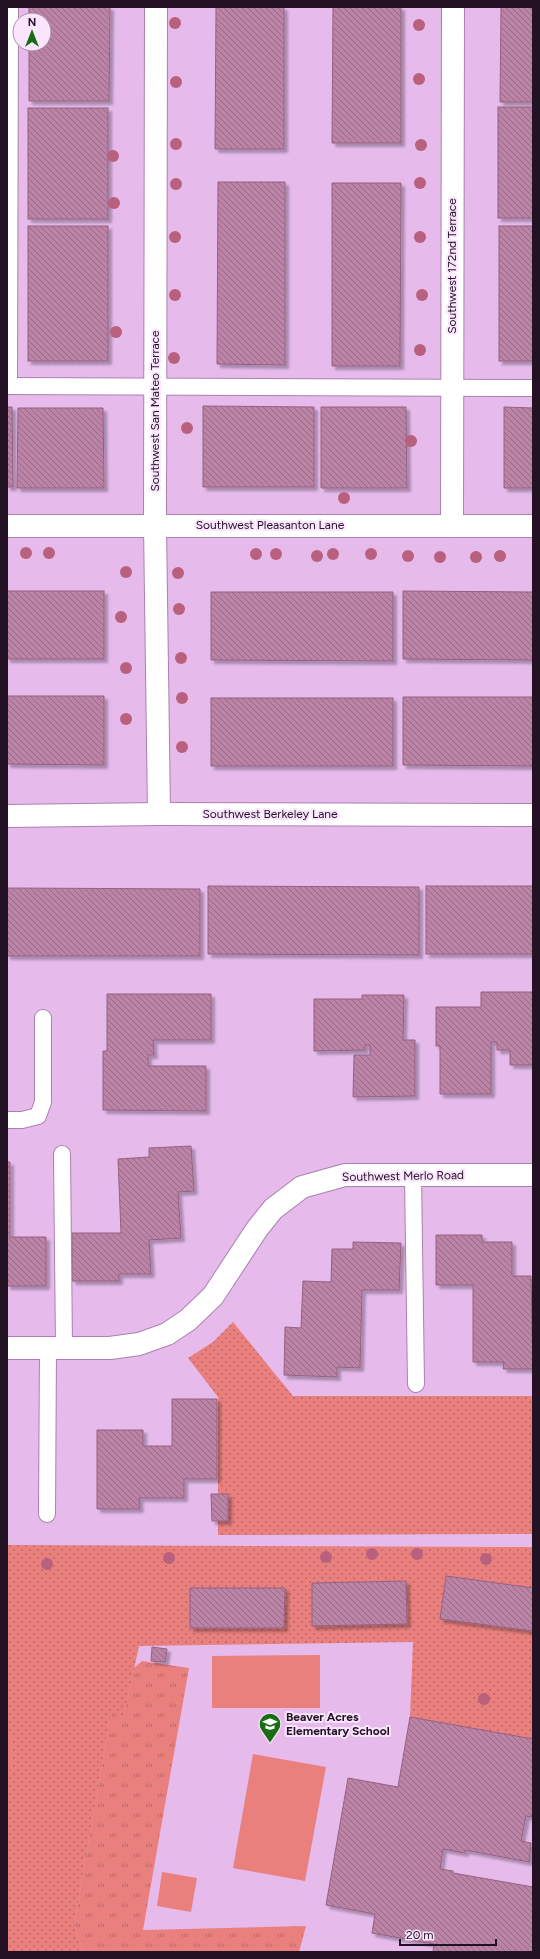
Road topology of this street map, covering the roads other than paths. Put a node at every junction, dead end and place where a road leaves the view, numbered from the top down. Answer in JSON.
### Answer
{"nodes":[{"id":1,"x":10,"y":7,"type":"edge"},
{"id":2,"x":156,"y":7,"type":"edge"},
{"id":3,"x":453,"y":7,"type":"edge"},
{"id":4,"x":8,"y":386,"type":"edge"},
{"id":5,"x":155,"y":386,"type":"junction"},
{"id":6,"x":452,"y":387,"type":"junction"},
{"id":7,"x":533,"y":388,"type":"edge"},
{"id":8,"x":155,"y":525,"type":"junction"},
{"id":9,"x":7,"y":526,"type":"edge"},
{"id":10,"x":452,"y":526,"type":"junction"},
{"id":11,"x":533,"y":526,"type":"edge"},
{"id":12,"x":159,"y":814,"type":"junction"},
{"id":13,"x":533,"y":815,"type":"edge"},
{"id":14,"x":7,"y":816,"type":"edge"},
{"id":15,"x":43,"y":1018,"type":"dead end"},
{"id":16,"x":7,"y":1120,"type":"edge"},
{"id":17,"x":62,"y":1154,"type":"dead end"},
{"id":18,"x":413,"y":1175,"type":"junction"},
{"id":19,"x":533,"y":1175,"type":"edge"},
{"id":20,"x":7,"y":1348,"type":"edge"},
{"id":21,"x":56,"y":1348,"type":"junction"},
{"id":22,"x":416,"y":1384,"type":"dead end"},
{"id":23,"x":47,"y":1514,"type":"dead end"}],
"edges":[{"from":1,"to":4,"type":"lane"},
{"from":2,"to":5,"type":"street","name":"Southwest San Mateo Terrace"},
{"from":3,"to":6,"type":"street","name":"Southwest 172nd Terrace"},
{"from":4,"to":5,"type":"lane"},
{"from":5,"to":6,"type":"lane"},
{"from":5,"to":8,"type":"street","name":"Southwest San Mateo Terrace"},
{"from":6,"to":7,"type":"lane"},
{"from":6,"to":10,"type":"street","name":"Southwest 172nd Terrace"},
{"from":8,"to":9,"type":"street","name":"Southwest Pleasanton Lane"},
{"from":8,"to":10,"type":"street","name":"Southwest Pleasanton Lane"},
{"from":8,"to":12,"type":"street","name":"Southwest San Mateo Terrace"},
{"from":10,"to":11,"type":"street","name":"Southwest Pleasanton Lane"},
{"from":12,"to":13,"type":"street","name":"Southwest Berkeley Lane"},
{"from":12,"to":14,"type":"street","name":"Southwest Berkeley Lane"},
{"from":15,"to":16,"type":"lane"},
{"from":17,"to":21,"type":"lane"},
{"from":18,"to":19,"type":"street","name":"Southwest Merlo Road"},
{"from":18,"to":21,"type":"street","name":"Southwest Merlo Road"},
{"from":18,"to":22,"type":"lane"},
{"from":20,"to":21,"type":"street","name":"Southwest Merlo Road"},
{"from":21,"to":23,"type":"lane"}]}
